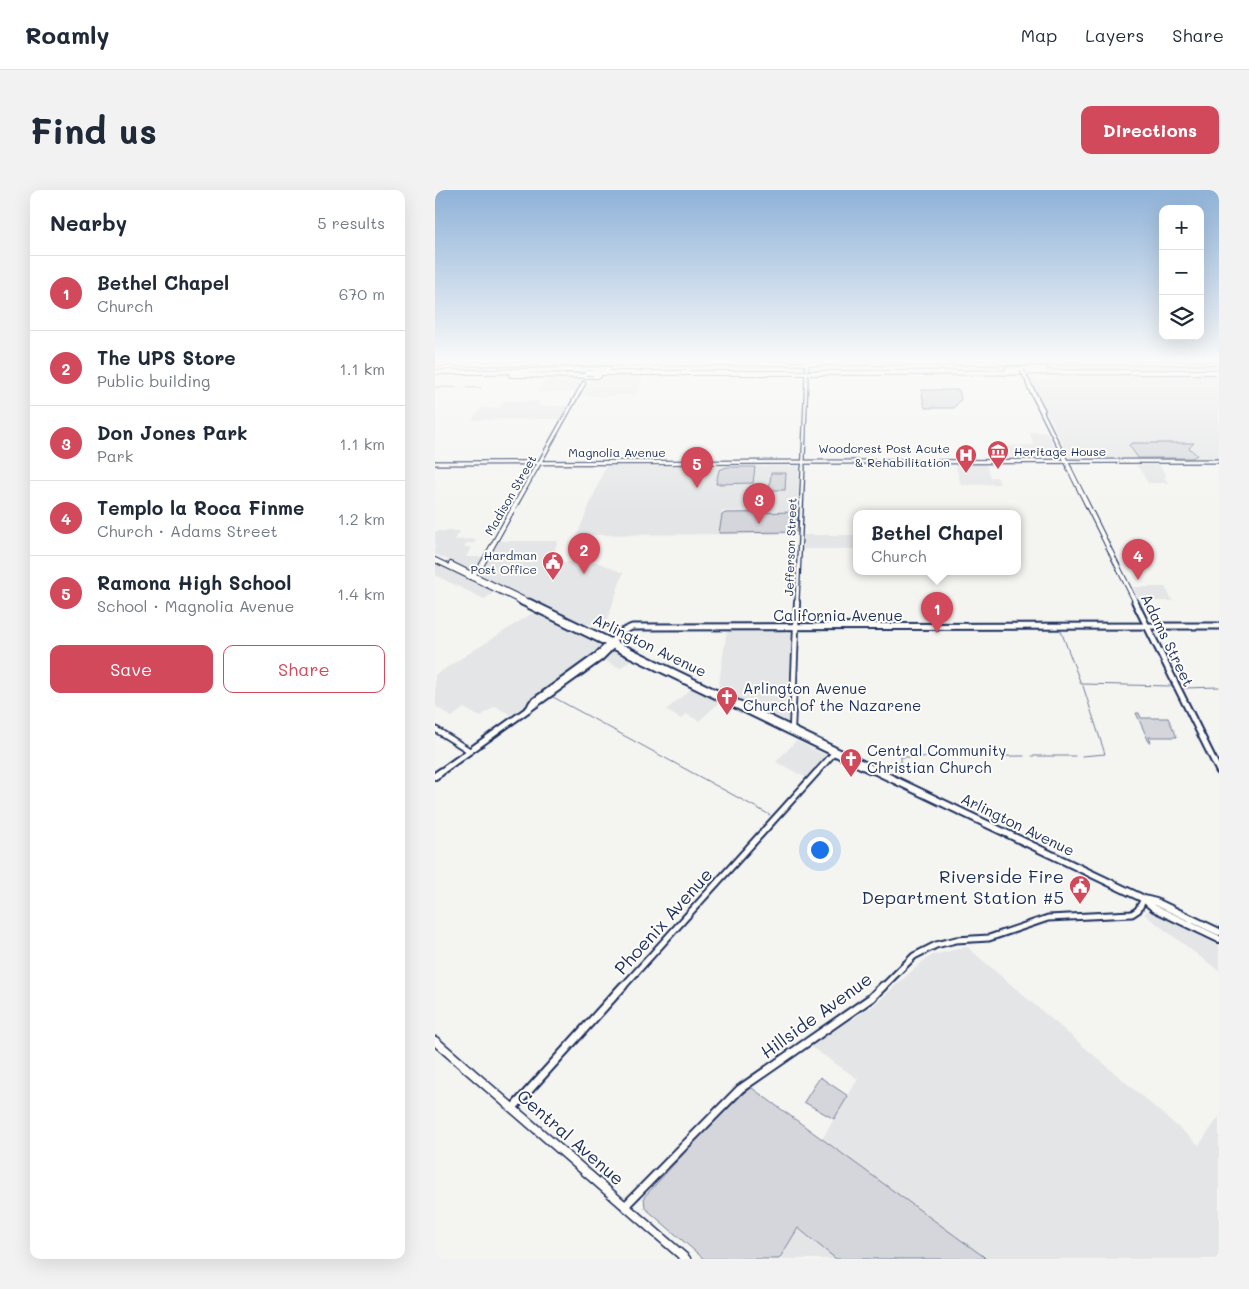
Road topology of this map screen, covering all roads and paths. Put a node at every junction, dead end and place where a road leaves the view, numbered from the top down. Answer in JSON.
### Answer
{"nodes":[{"id":1,"x":568,"y":412,"type":"edge"},
{"id":2,"x":805,"y":412,"type":"edge"},
{"id":3,"x":1043,"y":412,"type":"edge"},
{"id":4,"x":1067,"y":462,"type":"junction"},
{"id":5,"x":1219,"y":462,"type":"edge"},
{"id":6,"x":539,"y":463,"type":"junction"},
{"id":7,"x":803,"y":463,"type":"junction"},
{"id":8,"x":435,"y":464,"type":"edge"},
{"id":9,"x":435,"y":556,"type":"edge"},
{"id":10,"x":435,"y":560,"type":"edge"},
{"id":11,"x":472,"y":576,"type":"junction"},
{"id":12,"x":1148,"y":626,"type":"junction"},
{"id":13,"x":1219,"y":626,"type":"edge"},
{"id":14,"x":797,"y":628,"type":"junction"},
{"id":15,"x":612,"y":643,"type":"junction"},
{"id":16,"x":792,"y":728,"type":"junction"},
{"id":17,"x":435,"y":729,"type":"edge"},
{"id":18,"x":469,"y":751,"type":"junction"},
{"id":19,"x":834,"y":753,"type":"junction"},
{"id":20,"x":1219,"y":771,"type":"edge"},
{"id":21,"x":880,"y":772,"type":"junction"},
{"id":22,"x":435,"y":776,"type":"edge"},
{"id":23,"x":1144,"y":899,"type":"junction"},
{"id":24,"x":1219,"y":932,"type":"edge"},
{"id":25,"x":1219,"y":939,"type":"edge"},
{"id":26,"x":435,"y":1041,"type":"edge"},
{"id":27,"x":513,"y":1108,"type":"junction"},
{"id":28,"x":625,"y":1206,"type":"junction"},
{"id":29,"x":686,"y":1259,"type":"edge"}],
"edges":[{"from":1,"to":6,"type":"main road","name":"Madison Street"},
{"from":2,"to":7,"type":"street","name":"Jefferson Street"},
{"from":3,"to":4,"type":"main road","name":"Adams Street"},
{"from":4,"to":5,"type":"main road","name":"Magnolia Avenue"},
{"from":4,"to":7,"type":"main road","name":"Magnolia Avenue"},
{"from":4,"to":12,"type":"main road","name":"Adams Street"},
{"from":6,"to":7,"type":"main road","name":"Magnolia Avenue"},
{"from":6,"to":8,"type":"main road","name":"Magnolia Avenue"},
{"from":6,"to":11,"type":"main road","name":"Madison Street"},
{"from":7,"to":14,"type":"street","name":"Jefferson Street"},
{"from":9,"to":11,"type":"main road","name":"Arlington Avenue"},
{"from":10,"to":11,"type":"main road","name":"Arlington Avenue"},
{"from":11,"to":15,"type":"main road","name":"Arlington Avenue"},
{"from":12,"to":13,"type":"main road","name":"California Avenue"},
{"from":12,"to":14,"type":"main road","name":"California Avenue"},
{"from":12,"to":20,"type":"main road","name":"Adams Street"},
{"from":14,"to":15,"type":"main road","name":"California Avenue"},
{"from":14,"to":16,"type":"street","name":"Jefferson Street"},
{"from":15,"to":16,"type":"main road","name":"Arlington Avenue"},
{"from":15,"to":16,"type":"main road","name":"Arlington Avenue"},
{"from":15,"to":18,"type":"main road","name":"California Avenue"},
{"from":16,"to":19,"type":"main road","name":"Arlington Avenue"},
{"from":16,"to":21,"type":"main road","name":"Arlington Avenue"},
{"from":17,"to":18,"type":"street"},
{"from":18,"to":22,"type":"main road","name":"California Avenue"},
{"from":19,"to":21,"type":"main road","name":"Arlington Avenue"},
{"from":19,"to":27,"type":"street","name":"Phoenix Avenue"},
{"from":21,"to":23,"type":"main road","name":"Arlington Avenue"},
{"from":23,"to":24,"type":"main road","name":"Arlington Avenue"},
{"from":23,"to":25,"type":"main road","name":"Arlington Avenue"},
{"from":23,"to":28,"type":"street","name":"Hillside Avenue"},
{"from":26,"to":27,"type":"main road","name":"Central Avenue"},
{"from":27,"to":28,"type":"main road","name":"Central Avenue"},
{"from":28,"to":29,"type":"main road","name":"Central Avenue"}]}
